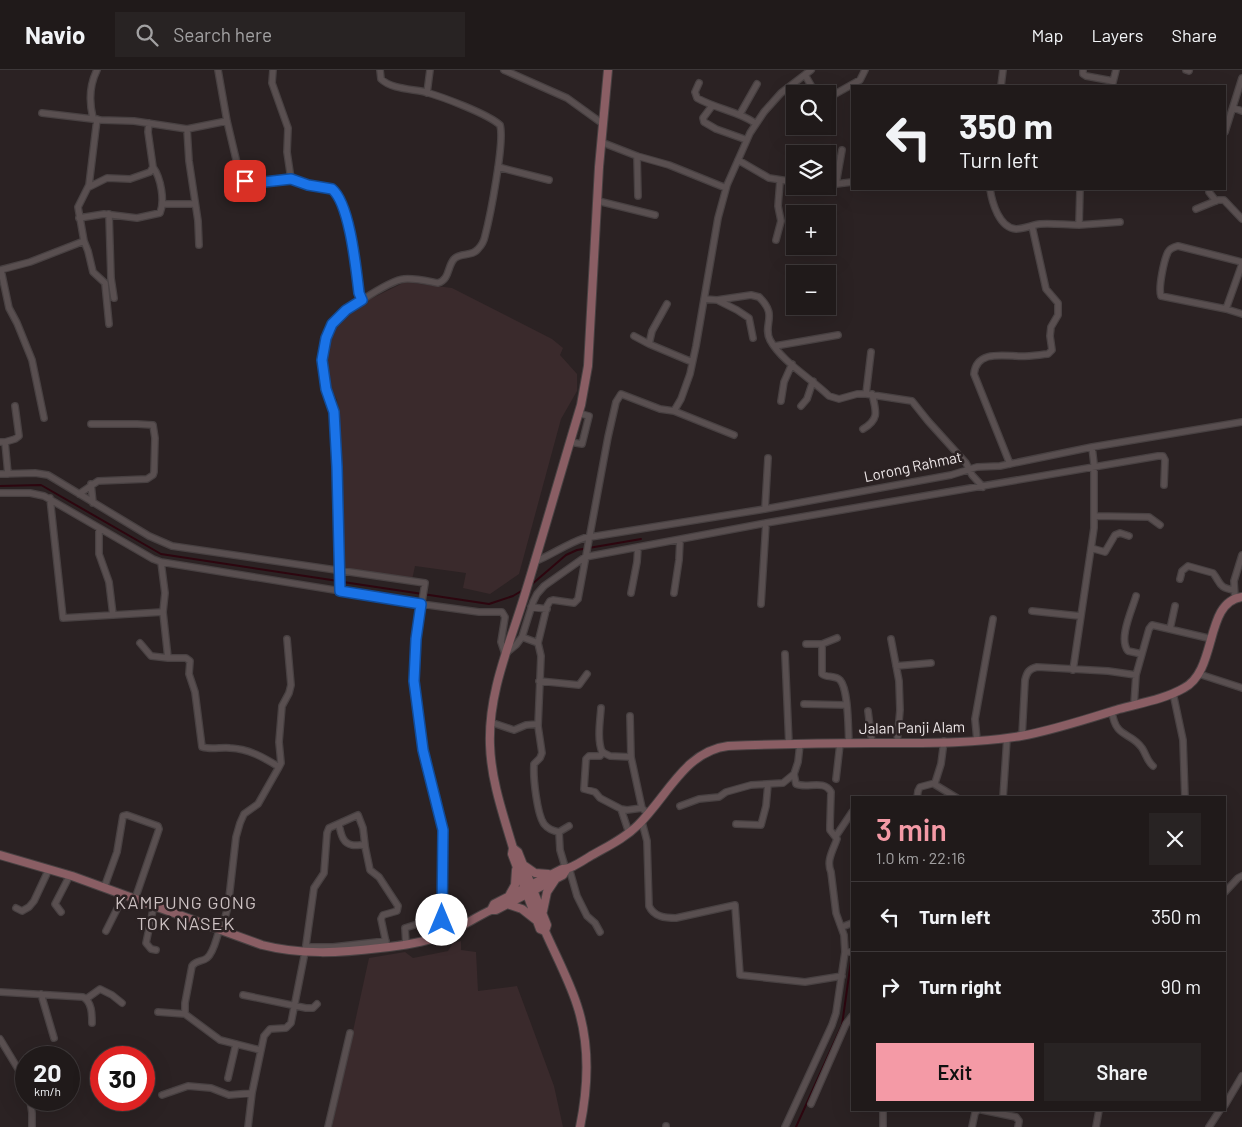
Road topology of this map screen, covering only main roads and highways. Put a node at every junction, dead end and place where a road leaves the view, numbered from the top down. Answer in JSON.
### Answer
{"nodes":[{"id":1,"x":608,"y":70,"type":"edge"},
{"id":2,"x":1237,"y":595,"type":"edge"},
{"id":3,"x":0,"y":855,"type":"edge"},
{"id":4,"x":520,"y":865,"type":"junction"},
{"id":5,"x":554,"y":876,"type":"junction"},
{"id":6,"x":529,"y":889,"type":"junction"},
{"id":7,"x":508,"y":900,"type":"junction"},
{"id":8,"x":540,"y":918,"type":"junction"},
{"id":9,"x":580,"y":1127,"type":"edge"}],
"edges":[{"from":1,"to":4,"type":"main road"},
{"from":2,"to":5,"type":"main road","name":"Jalan Panji Alam"},
{"from":3,"to":7,"type":"main road","name":"Jalan Panji Alam"},
{"from":4,"to":5,"type":"main road"},
{"from":4,"to":6,"type":"main road"},
{"from":4,"to":7,"type":"main road"},
{"from":5,"to":6,"type":"main road","name":"Jalan Panji Alam"},
{"from":5,"to":8,"type":"main road"},
{"from":6,"to":7,"type":"main road","name":"Jalan Panji Alam"},
{"from":6,"to":8,"type":"main road"},
{"from":7,"to":8,"type":"main road"},
{"from":8,"to":9,"type":"main road"}]}
